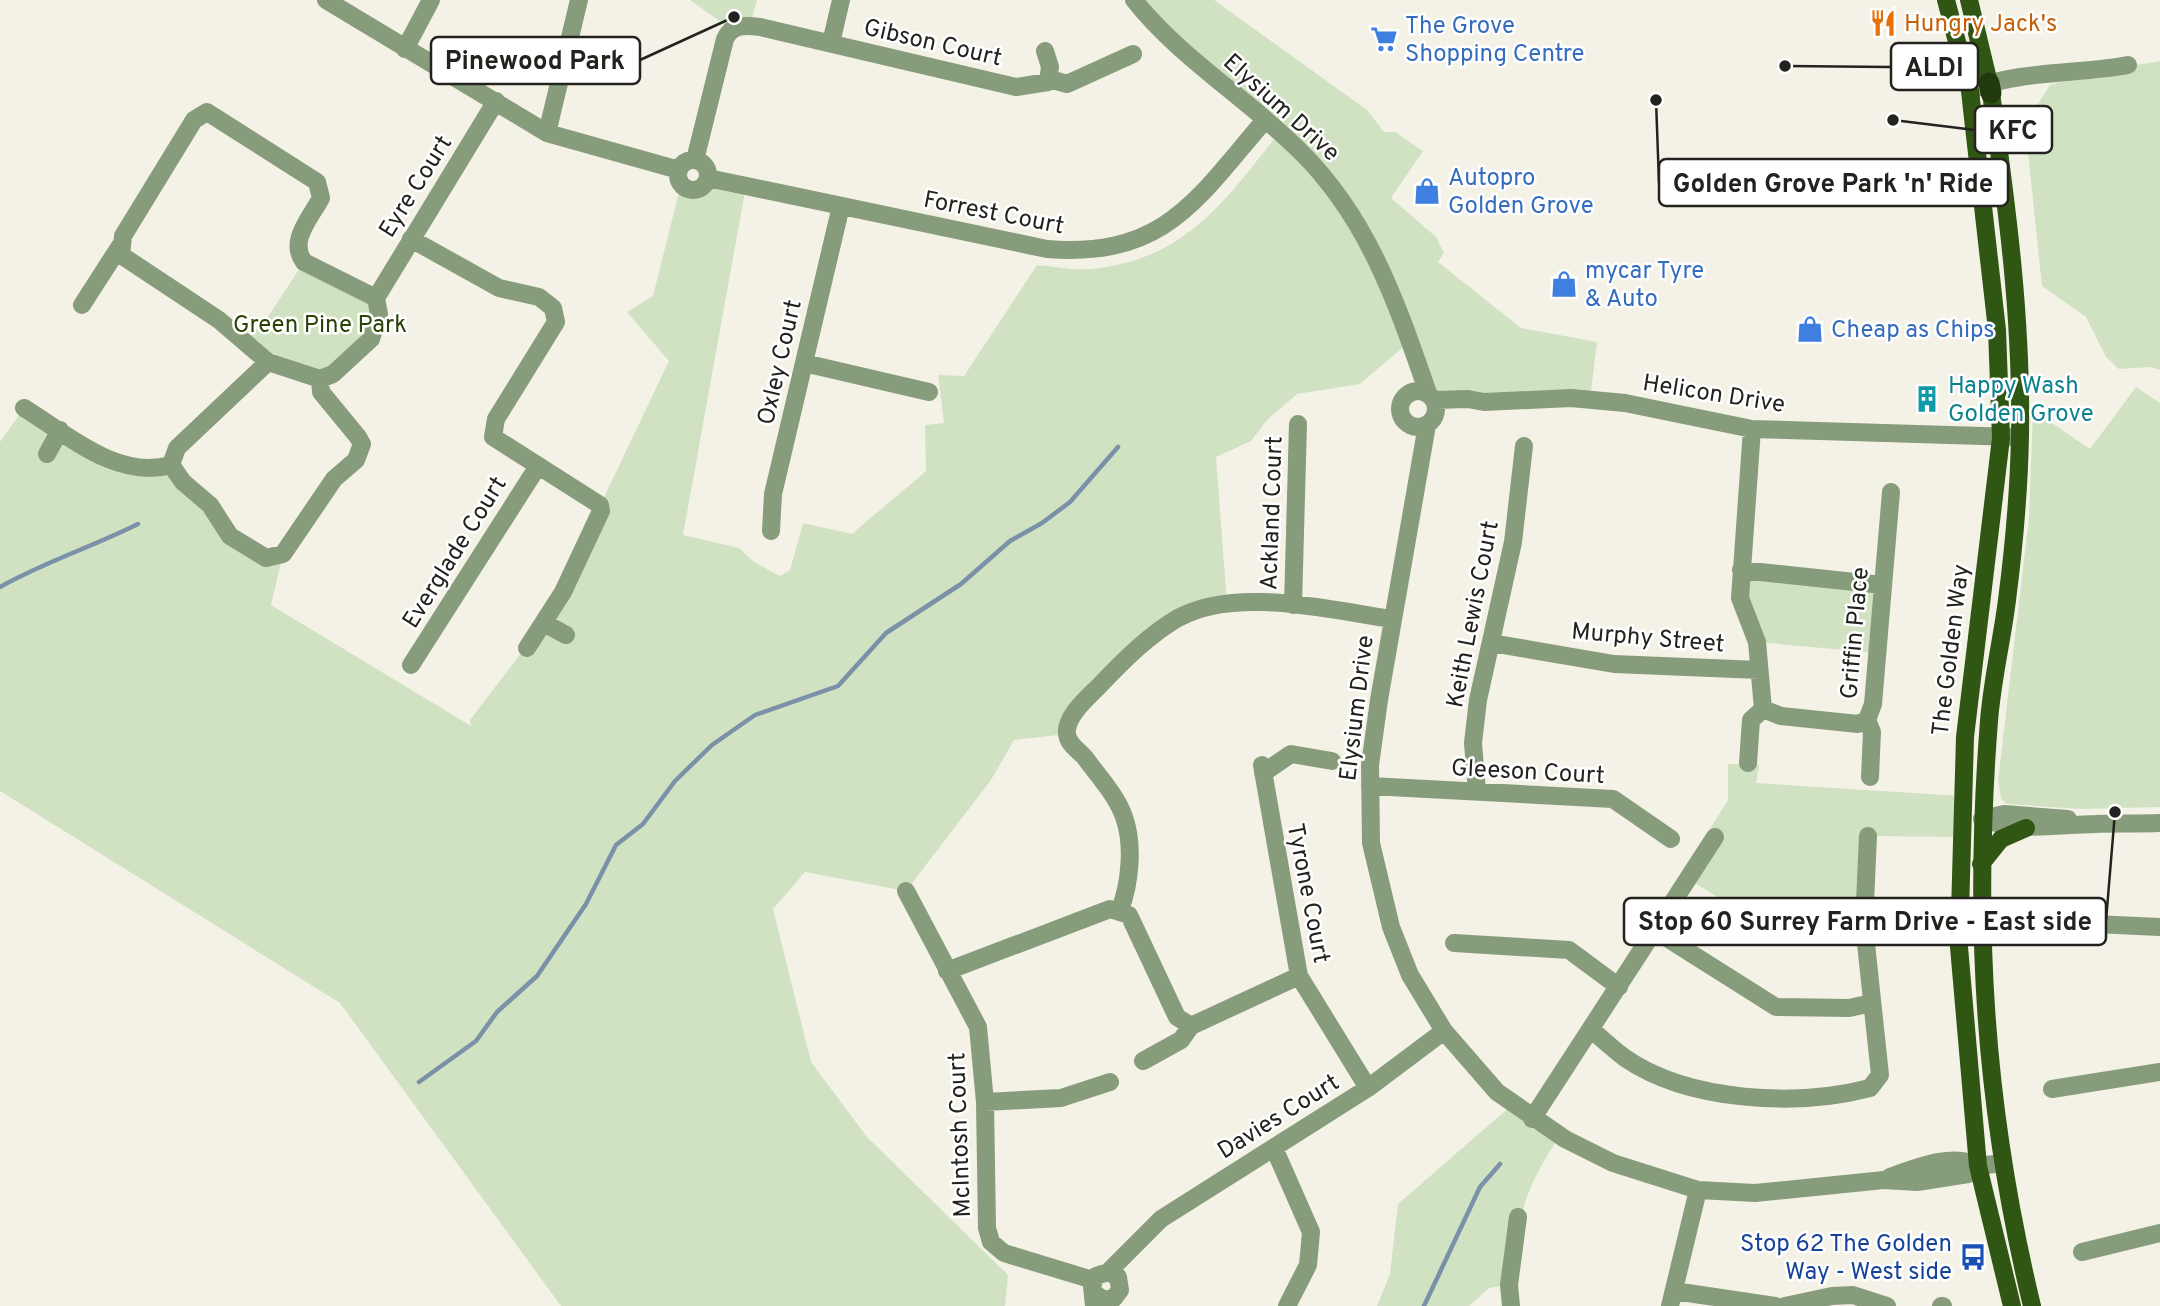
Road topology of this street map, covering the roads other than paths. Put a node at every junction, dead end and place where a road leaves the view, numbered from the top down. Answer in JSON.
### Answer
{"nodes":[{"id":1,"x":326,"y":0,"type":"edge"},
{"id":2,"x":431,"y":0,"type":"edge"},
{"id":3,"x":579,"y":0,"type":"edge"},
{"id":4,"x":841,"y":0,"type":"edge"},
{"id":5,"x":1134,"y":0,"type":"edge"},
{"id":6,"x":1946,"y":0,"type":"edge"},
{"id":7,"x":1969,"y":0,"type":"edge"},
{"id":8,"x":831,"y":43,"type":"junction"},
{"id":9,"x":405,"y":49,"type":"junction"},
{"id":10,"x":1045,"y":51,"type":"dead end"},
{"id":11,"x":1133,"y":54,"type":"dead end"},
{"id":12,"x":2129,"y":65,"type":"dead end"},
{"id":13,"x":1050,"y":79,"type":"junction"},
{"id":14,"x":1984,"y":89,"type":"junction"},
{"id":15,"x":496,"y":101,"type":"junction"},
{"id":16,"x":1265,"y":120,"type":"junction"},
{"id":17,"x":547,"y":133,"type":"junction"},
{"id":18,"x":695,"y":160,"type":"junction"},
{"id":19,"x":678,"y":170,"type":"junction"},
{"id":20,"x":708,"y":178,"type":"junction"},
{"id":21,"x":841,"y":206,"type":"junction"},
{"id":22,"x":411,"y":239,"type":"junction"},
{"id":23,"x":120,"y":246,"type":"junction"},
{"id":24,"x":376,"y":298,"type":"junction"},
{"id":25,"x":82,"y":304,"type":"dead end"},
{"id":26,"x":1409,"y":343,"type":"junction"},
{"id":27,"x":268,"y":362,"type":"junction"},
{"id":28,"x":804,"y":363,"type":"junction"},
{"id":29,"x":320,"y":379,"type":"junction"},
{"id":30,"x":929,"y":392,"type":"dead end"},
{"id":31,"x":1408,"y":394,"type":"junction"},
{"id":32,"x":24,"y":408,"type":"dead end"},
{"id":33,"x":1428,"y":412,"type":"junction"},
{"id":34,"x":1298,"y":424,"type":"dead end"},
{"id":35,"x":1752,"y":429,"type":"junction"},
{"id":36,"x":60,"y":430,"type":"junction"},
{"id":37,"x":2001,"y":438,"type":"junction"},
{"id":38,"x":2020,"y":438,"type":"junction"},
{"id":39,"x":1524,"y":446,"type":"dead end"},
{"id":40,"x":47,"y":454,"type":"dead end"},
{"id":41,"x":172,"y":465,"type":"junction"},
{"id":42,"x":538,"y":466,"type":"junction"},
{"id":43,"x":1891,"y":492,"type":"dead end"},
{"id":44,"x":771,"y":531,"type":"dead end"},
{"id":45,"x":1741,"y":570,"type":"junction"},
{"id":46,"x":1883,"y":584,"type":"junction"},
{"id":47,"x":1293,"y":605,"type":"junction"},
{"id":48,"x":1392,"y":619,"type":"junction"},
{"id":49,"x":544,"y":623,"type":"junction"},
{"id":50,"x":565,"y":635,"type":"dead end"},
{"id":51,"x":1491,"y":643,"type":"junction"},
{"id":52,"x":527,"y":648,"type":"dead end"},
{"id":53,"x":411,"y":665,"type":"dead end"},
{"id":54,"x":1759,"y":670,"type":"junction"},
{"id":55,"x":1762,"y":704,"type":"junction"},
{"id":56,"x":1867,"y":720,"type":"junction"},
{"id":57,"x":1332,"y":761,"type":"dead end"},
{"id":58,"x":1748,"y":763,"type":"dead end"},
{"id":59,"x":1870,"y":777,"type":"dead end"},
{"id":60,"x":1370,"y":786,"type":"junction"},
{"id":61,"x":1477,"y":791,"type":"junction"},
{"id":62,"x":1961,"y":805,"type":"junction"},
{"id":63,"x":1982,"y":819,"type":"junction"},
{"id":64,"x":2160,"y":823,"type":"edge"},
{"id":65,"x":2095,"y":824,"type":"junction"},
{"id":66,"x":2026,"y":828,"type":"junction"},
{"id":67,"x":1868,"y":836,"type":"dead end"},
{"id":68,"x":1714,"y":837,"type":"dead end"},
{"id":69,"x":1671,"y":839,"type":"dead end"},
{"id":70,"x":1961,"y":859,"type":"junction"},
{"id":71,"x":1981,"y":864,"type":"junction"},
{"id":72,"x":906,"y":891,"type":"dead end"},
{"id":73,"x":1120,"y":910,"type":"junction"},
{"id":74,"x":2051,"y":922,"type":"dead end"},
{"id":75,"x":2160,"y":927,"type":"edge"},
{"id":76,"x":1657,"y":928,"type":"junction"},
{"id":77,"x":1454,"y":943,"type":"dead end"},
{"id":78,"x":947,"y":971,"type":"junction"},
{"id":79,"x":1299,"y":976,"type":"junction"},
{"id":80,"x":1619,"y":987,"type":"junction"},
{"id":81,"x":1872,"y":1003,"type":"junction"},
{"id":82,"x":1191,"y":1026,"type":"junction"},
{"id":83,"x":1592,"y":1030,"type":"junction"},
{"id":84,"x":1444,"y":1031,"type":"junction"},
{"id":85,"x":1143,"y":1061,"type":"dead end"},
{"id":86,"x":2160,"y":1072,"type":"edge"},
{"id":87,"x":1110,"y":1082,"type":"dead end"},
{"id":88,"x":1368,"y":1088,"type":"junction"},
{"id":89,"x":2052,"y":1089,"type":"dead end"},
{"id":90,"x":985,"y":1102,"type":"junction"},
{"id":91,"x":1532,"y":1119,"type":"junction"},
{"id":92,"x":1274,"y":1149,"type":"junction"},
{"id":93,"x":2003,"y":1163,"type":"junction"},
{"id":94,"x":1978,"y":1166,"type":"junction"},
{"id":95,"x":1698,"y":1190,"type":"junction"},
{"id":96,"x":1518,"y":1217,"type":"dead end"},
{"id":97,"x":2160,"y":1233,"type":"edge"},
{"id":98,"x":2082,"y":1252,"type":"dead end"},
{"id":99,"x":1102,"y":1291,"type":"edge"},
{"id":100,"x":1672,"y":1299,"type":"edge"},
{"id":101,"x":1287,"y":1306,"type":"edge"},
{"id":102,"x":1511,"y":1306,"type":"edge"},
{"id":103,"x":1775,"y":1306,"type":"edge"},
{"id":104,"x":1785,"y":1306,"type":"edge"},
{"id":105,"x":1887,"y":1306,"type":"edge"},
{"id":106,"x":2012,"y":1306,"type":"edge"},
{"id":107,"x":2032,"y":1306,"type":"edge"}],
"edges":[{"from":1,"to":9,"type":"street"},
{"from":2,"to":9,"type":"street"},
{"from":3,"to":17,"type":"street"},
{"from":4,"to":8,"type":"street"},
{"from":5,"to":16,"type":"street","name":"Elysium Drive"},
{"from":6,"to":14,"type":"main road","name":"The Golden Way"},
{"from":7,"to":14,"type":"main road","name":"The Golden Way"},
{"from":8,"to":13,"type":"street","name":"Gibson Court"},
{"from":8,"to":18,"type":"street","name":"Gibson Court"},
{"from":9,"to":15,"type":"street"},
{"from":10,"to":13,"type":"street"},
{"from":11,"to":13,"type":"street","name":"Gibson Court"},
{"from":12,"to":14,"type":"street"},
{"from":14,"to":37,"type":"main road","name":"The Golden Way"},
{"from":14,"to":38,"type":"main road","name":"The Golden Way"},
{"from":15,"to":17,"type":"street"},
{"from":15,"to":22,"type":"street","name":"Eyre Court"},
{"from":16,"to":21,"type":"street","name":"Forrest Court"},
{"from":16,"to":26,"type":"street","name":"Elysium Drive"},
{"from":17,"to":19,"type":"street"},
{"from":18,"to":19,"type":"street"},
{"from":18,"to":20,"type":"street"},
{"from":19,"to":20,"type":"street"},
{"from":20,"to":21,"type":"street","name":"Forrest Court"},
{"from":21,"to":28,"type":"street","name":"Oxley Court"},
{"from":22,"to":24,"type":"street","name":"Eyre Court"},
{"from":22,"to":42,"type":"street"},
{"from":23,"to":24,"type":"street"},
{"from":23,"to":25,"type":"street"},
{"from":23,"to":27,"type":"street"},
{"from":24,"to":29,"type":"street"},
{"from":26,"to":31,"type":"street","name":"Elysium Drive"},
{"from":26,"to":33,"type":"street","name":"Elysium Drive"},
{"from":27,"to":29,"type":"street"},
{"from":27,"to":41,"type":"street"},
{"from":28,"to":30,"type":"street"},
{"from":28,"to":44,"type":"street","name":"Oxley Court"},
{"from":29,"to":41,"type":"street"},
{"from":31,"to":33,"type":"street","name":"Helicon Drive"},
{"from":31,"to":33,"type":"street","name":"Elysium Drive"},
{"from":32,"to":36,"type":"street"},
{"from":33,"to":35,"type":"street","name":"Helicon Drive"},
{"from":33,"to":48,"type":"street","name":"Elysium Drive"},
{"from":34,"to":47,"type":"street","name":"Ackland Court"},
{"from":35,"to":37,"type":"street","name":"Helicon Drive"},
{"from":35,"to":45,"type":"street"},
{"from":36,"to":40,"type":"street"},
{"from":36,"to":41,"type":"street"},
{"from":37,"to":38,"type":"street","name":"Helicon Drive"},
{"from":37,"to":62,"type":"main road","name":"The Golden Way"},
{"from":38,"to":63,"type":"main road","name":"The Golden Way"},
{"from":39,"to":51,"type":"street","name":"Keith Lewis Court"},
{"from":42,"to":49,"type":"street"},
{"from":42,"to":53,"type":"street","name":"Everglade Court"},
{"from":43,"to":46,"type":"street","name":"Griffin Place"},
{"from":45,"to":46,"type":"street"},
{"from":45,"to":54,"type":"street"},
{"from":46,"to":56,"type":"street","name":"Griffin Place"},
{"from":47,"to":48,"type":"street"},
{"from":47,"to":73,"type":"street"},
{"from":48,"to":60,"type":"street","name":"Elysium Drive"},
{"from":49,"to":50,"type":"street"},
{"from":49,"to":52,"type":"street"},
{"from":51,"to":54,"type":"street","name":"Murphy Street"},
{"from":51,"to":61,"type":"street","name":"Keith Lewis Court"},
{"from":54,"to":55,"type":"street"},
{"from":55,"to":56,"type":"street"},
{"from":55,"to":58,"type":"street"},
{"from":56,"to":59,"type":"street","name":"Griffin Place"},
{"from":57,"to":79,"type":"street","name":"Tyrone Court"},
{"from":60,"to":61,"type":"street","name":"Gleeson Court"},
{"from":60,"to":84,"type":"street","name":"Elysium Drive"},
{"from":61,"to":69,"type":"street","name":"Gleeson Court"},
{"from":62,"to":63,"type":"main road"},
{"from":62,"to":70,"type":"main road","name":"The Golden Way"},
{"from":63,"to":65,"type":"street"},
{"from":63,"to":66,"type":"street"},
{"from":63,"to":70,"type":"main road"},
{"from":63,"to":71,"type":"main road","name":"The Golden Way"},
{"from":64,"to":65,"type":"street"},
{"from":65,"to":66,"type":"street"},
{"from":66,"to":71,"type":"main road"},
{"from":67,"to":81,"type":"street"},
{"from":68,"to":76,"type":"street"},
{"from":70,"to":94,"type":"main road","name":"The Golden Way"},
{"from":71,"to":93,"type":"main road","name":"The Golden Way"},
{"from":72,"to":78,"type":"street","name":"McIntosh Court"},
{"from":73,"to":78,"type":"street"},
{"from":73,"to":82,"type":"street"},
{"from":74,"to":75,"type":"street"},
{"from":76,"to":80,"type":"street"},
{"from":76,"to":81,"type":"street"},
{"from":77,"to":80,"type":"street"},
{"from":78,"to":90,"type":"street","name":"McIntosh Court"},
{"from":79,"to":82,"type":"street"},
{"from":79,"to":88,"type":"street","name":"Tyrone Court"},
{"from":80,"to":83,"type":"street"},
{"from":81,"to":83,"type":"street"},
{"from":82,"to":85,"type":"street"},
{"from":83,"to":91,"type":"street"},
{"from":84,"to":88,"type":"street","name":"Davies Court"},
{"from":84,"to":91,"type":"street","name":"Elysium Drive"},
{"from":86,"to":89,"type":"street"},
{"from":87,"to":90,"type":"street"},
{"from":88,"to":92,"type":"street","name":"Davies Court"},
{"from":90,"to":99,"type":"street","name":"McIntosh Court"},
{"from":91,"to":95,"type":"street","name":"Elysium Drive"},
{"from":92,"to":99,"type":"street","name":"Davies Court"},
{"from":92,"to":101,"type":"street"},
{"from":93,"to":94,"type":"street","name":"Elysium Drive"},
{"from":93,"to":107,"type":"main road","name":"The Golden Way"},
{"from":94,"to":95,"type":"street","name":"Elysium Drive"},
{"from":94,"to":106,"type":"main road","name":"The Golden Way"},
{"from":95,"to":100,"type":"street"},
{"from":96,"to":102,"type":"street"},
{"from":97,"to":98,"type":"street"},
{"from":100,"to":103,"type":"street"},
{"from":104,"to":105,"type":"street"}]}
